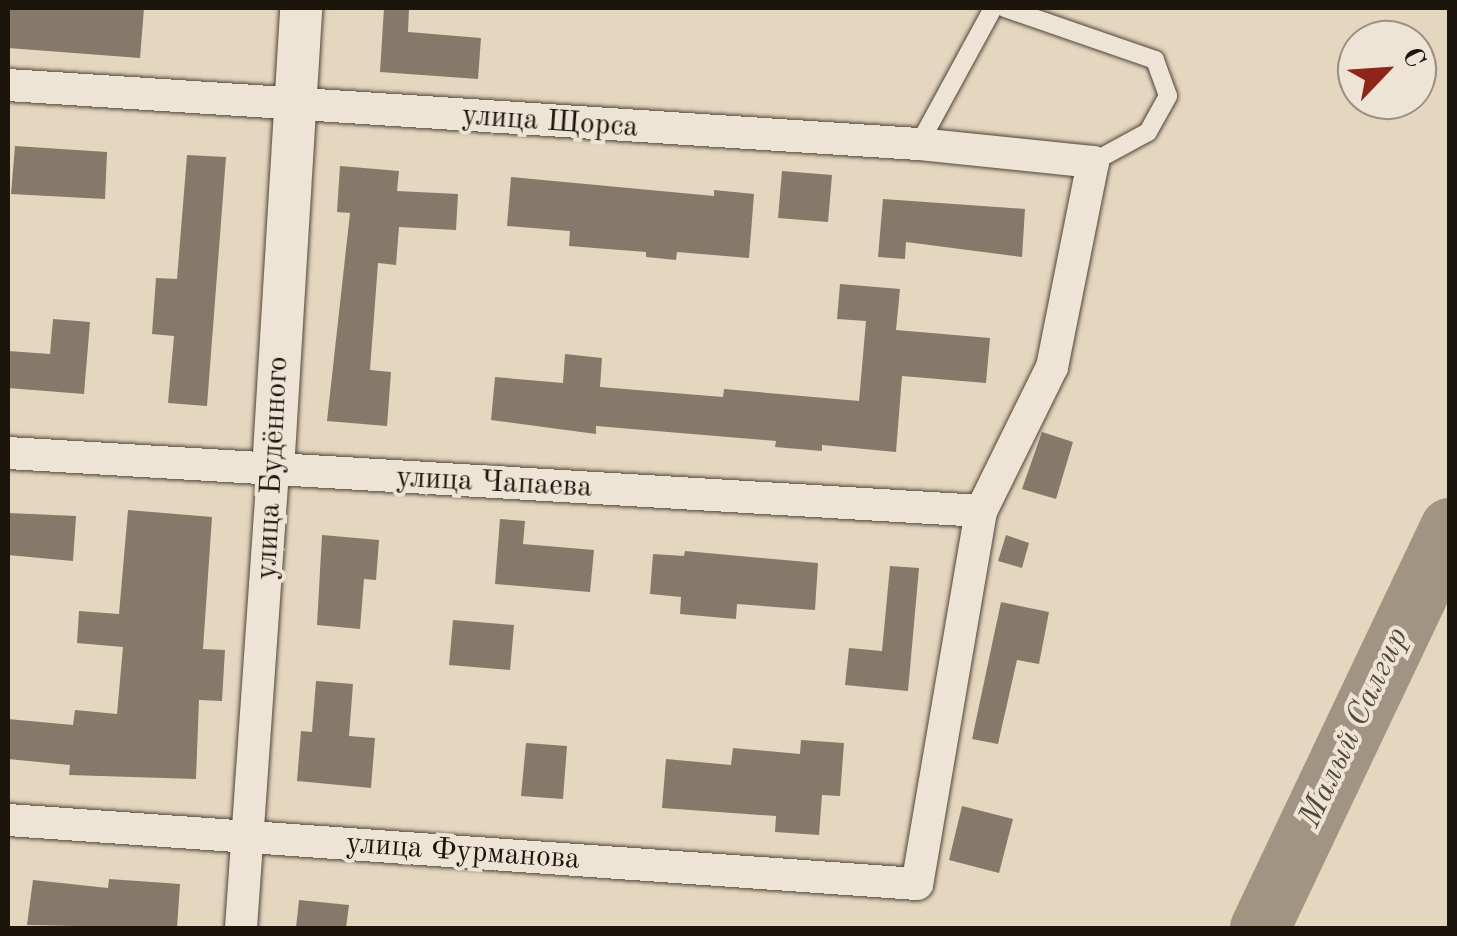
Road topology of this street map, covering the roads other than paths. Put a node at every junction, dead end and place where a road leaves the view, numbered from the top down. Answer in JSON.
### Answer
{"nodes":[{"id":1,"x":301,"y":8,"type":"edge"},
{"id":2,"x":992,"y":8,"type":"edge"},
{"id":3,"x":1005,"y":8,"type":"edge"},
{"id":4,"x":8,"y":85,"type":"edge"},
{"id":5,"x":296,"y":102,"type":"junction"},
{"id":6,"x":919,"y":144,"type":"junction"},
{"id":7,"x":1093,"y":162,"type":"junction"},
{"id":8,"x":8,"y":453,"type":"edge"},
{"id":9,"x":274,"y":470,"type":"junction"},
{"id":10,"x":982,"y":511,"type":"junction"},
{"id":11,"x":8,"y":820,"type":"edge"},
{"id":12,"x":251,"y":837,"type":"junction"},
{"id":13,"x":241,"y":928,"type":"edge"}],
"edges":[{"from":1,"to":5,"type":"street","name":"улица Будённого"},
{"from":2,"to":6,"type":"lane"},
{"from":3,"to":7,"type":"lane"},
{"from":4,"to":5,"type":"street","name":"улица Щорса"},
{"from":5,"to":6,"type":"street","name":"улица Щорса"},
{"from":5,"to":9,"type":"street","name":"улица Будённого"},
{"from":6,"to":7,"type":"street","name":"улица Щорса"},
{"from":7,"to":10,"type":"street"},
{"from":8,"to":9,"type":"street","name":"улица Чапаева"},
{"from":9,"to":10,"type":"street","name":"улица Чапаева"},
{"from":9,"to":12,"type":"street","name":"улица Будённого"},
{"from":10,"to":12,"type":"street","name":"улица Фурманова"},
{"from":11,"to":12,"type":"street","name":"улица Фурманова"},
{"from":12,"to":13,"type":"street","name":"улица Будённого"}]}
